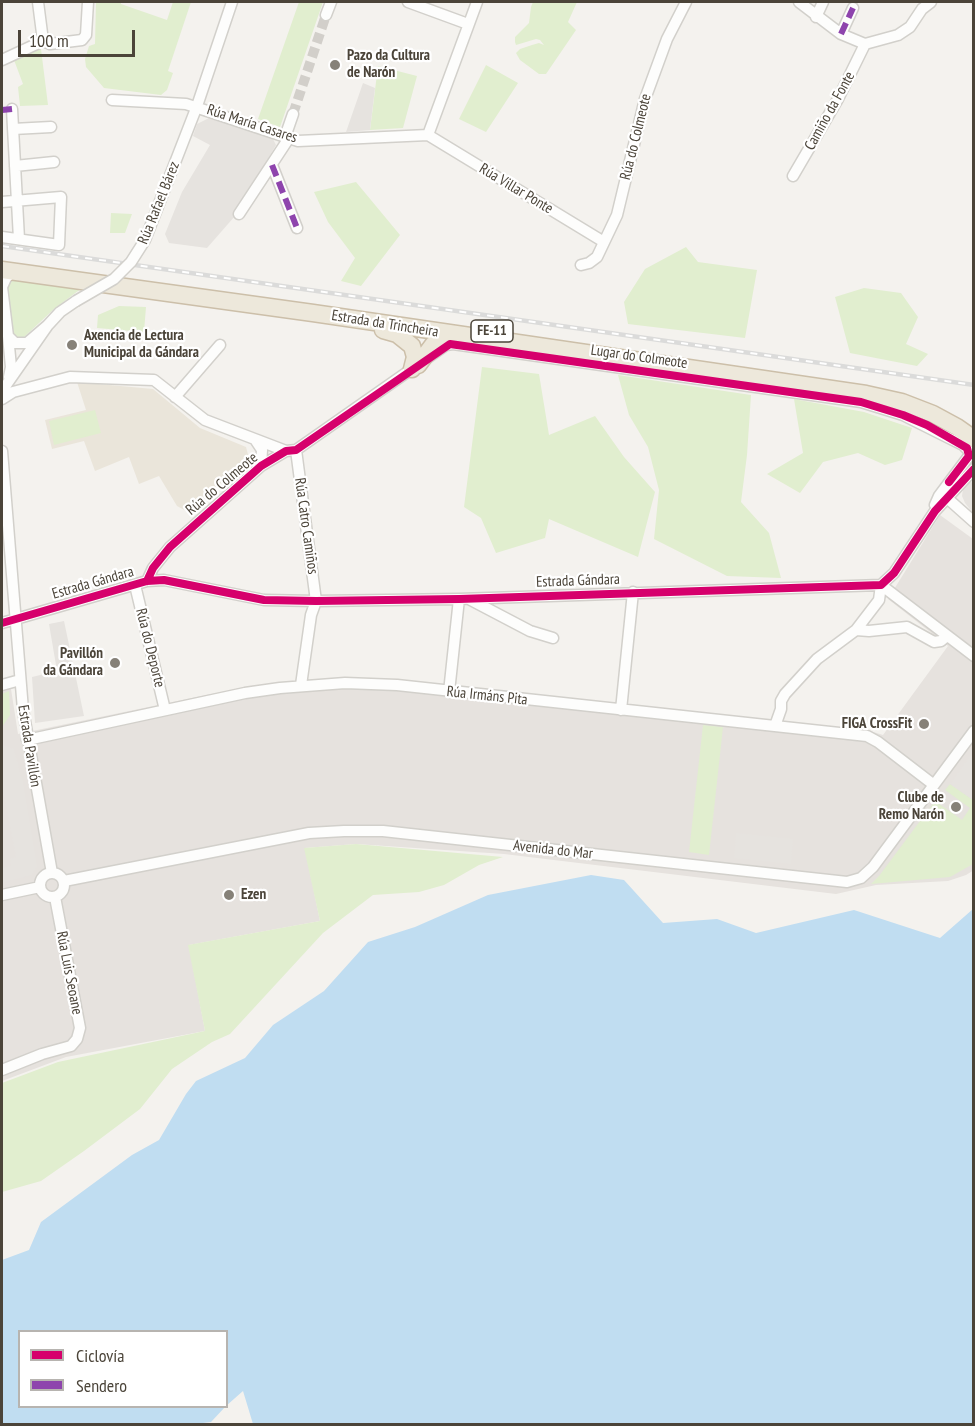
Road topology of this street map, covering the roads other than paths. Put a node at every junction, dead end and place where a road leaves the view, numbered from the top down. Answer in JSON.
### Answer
{"nodes":[{"id":1,"x":38,"y":2,"type":"edge"},
{"id":2,"x":87,"y":2,"type":"edge"},
{"id":3,"x":331,"y":2,"type":"edge"},
{"id":4,"x":410,"y":2,"type":"edge"},
{"id":5,"x":477,"y":2,"type":"edge"},
{"id":6,"x":686,"y":2,"type":"edge"},
{"id":7,"x":799,"y":2,"type":"edge"},
{"id":8,"x":823,"y":2,"type":"edge"},
{"id":9,"x":931,"y":2,"type":"edge"},
{"id":10,"x":228,"y":3,"type":"edge"},
{"id":11,"x":853,"y":8,"type":"dead end"},
{"id":12,"x":326,"y":15,"type":"tunnel mouth"},
{"id":13,"x":816,"y":16,"type":"junction"},
{"id":14,"x":468,"y":24,"type":"junction"},
{"id":15,"x":841,"y":34,"type":"junction"},
{"id":16,"x":43,"y":41,"type":"junction"},
{"id":17,"x":865,"y":44,"type":"junction"},
{"id":18,"x":2,"y":60,"type":"edge"},
{"id":19,"x":112,"y":100,"type":"dead end"},
{"id":20,"x":197,"y":106,"type":"junction"},
{"id":21,"x":12,"y":108,"type":"dead end"},
{"id":22,"x":293,"y":114,"type":"tunnel mouth"},
{"id":23,"x":51,"y":127,"type":"dead end"},
{"id":24,"x":13,"y":129,"type":"junction"},
{"id":25,"x":428,"y":135,"type":"junction"},
{"id":26,"x":287,"y":137,"type":"junction"},
{"id":27,"x":54,"y":162,"type":"dead end"},
{"id":28,"x":272,"y":165,"type":"junction"},
{"id":29,"x":15,"y":166,"type":"junction"},
{"id":30,"x":793,"y":176,"type":"dead end"},
{"id":31,"x":17,"y":201,"type":"junction"},
{"id":32,"x":2,"y":202,"type":"edge"},
{"id":33,"x":239,"y":214,"type":"dead end"},
{"id":34,"x":297,"y":228,"type":"dead end"},
{"id":35,"x":2,"y":237,"type":"edge"},
{"id":36,"x":19,"y":240,"type":"junction"},
{"id":37,"x":604,"y":242,"type":"junction"},
{"id":38,"x":581,"y":266,"type":"dead end"},
{"id":39,"x":6,"y":267,"type":"edge"},
{"id":40,"x":313,"y":313,"type":"junction"},
{"id":41,"x":48,"y":325,"type":"junction"},
{"id":42,"x":448,"y":333,"type":"junction"},
{"id":43,"x":8,"y":336,"type":"junction"},
{"id":44,"x":220,"y":345,"type":"dead end"},
{"id":45,"x":415,"y":367,"type":"junction"},
{"id":46,"x":3,"y":387,"type":"edge"},
{"id":47,"x":21,"y":390,"type":"junction"},
{"id":48,"x":175,"y":397,"type":"junction"},
{"id":49,"x":2,"y":399,"type":"edge"},
{"id":50,"x":974,"y":428,"type":"edge"},
{"id":51,"x":974,"y":439,"type":"edge"},
{"id":52,"x":256,"y":441,"type":"junction"},
{"id":53,"x":2,"y":451,"type":"edge"},
{"id":54,"x":291,"y":451,"type":"junction"},
{"id":55,"x":261,"y":466,"type":"junction"},
{"id":56,"x":974,"y":469,"type":"edge"},
{"id":57,"x":958,"y":485,"type":"junction"},
{"id":58,"x":3,"y":496,"type":"edge"},
{"id":59,"x":947,"y":498,"type":"junction"},
{"id":60,"x":960,"y":509,"type":"junction"},
{"id":61,"x":935,"y":511,"type":"junction"},
{"id":62,"x":974,"y":522,"type":"edge"},
{"id":63,"x":6,"y":549,"type":"edge"},
{"id":64,"x":147,"y":581,"type":"junction"},
{"id":65,"x":135,"y":585,"type":"junction"},
{"id":66,"x":880,"y":585,"type":"junction"},
{"id":67,"x":633,"y":592,"type":"junction"},
{"id":68,"x":464,"y":599,"type":"junction"},
{"id":69,"x":316,"y":601,"type":"junction"},
{"id":70,"x":16,"y":618,"type":"junction"},
{"id":71,"x":2,"y":623,"type":"edge"},
{"id":72,"x":856,"y":630,"type":"junction"},
{"id":73,"x":947,"y":636,"type":"junction"},
{"id":74,"x":553,"y":638,"type":"dead end"},
{"id":75,"x":974,"y":656,"type":"edge"},
{"id":76,"x":20,"y":680,"type":"junction"},
{"id":77,"x":2,"y":685,"type":"edge"},
{"id":78,"x":301,"y":685,"type":"junction"},
{"id":79,"x":449,"y":692,"type":"junction"},
{"id":80,"x":165,"y":710,"type":"junction"},
{"id":81,"x":621,"y":710,"type":"junction"},
{"id":82,"x":775,"y":726,"type":"junction"},
{"id":83,"x":974,"y":731,"type":"edge"},
{"id":84,"x":27,"y":740,"type":"junction"},
{"id":85,"x":934,"y":784,"type":"junction"},
{"id":86,"x":52,"y":873,"type":"junction"},
{"id":87,"x":64,"y":881,"type":"junction"},
{"id":88,"x":40,"y":887,"type":"junction"},
{"id":89,"x":2,"y":895,"type":"edge"},
{"id":90,"x":55,"y":897,"type":"junction"},
{"id":91,"x":2,"y":1070,"type":"edge"}],
"edges":[{"from":1,"to":16,"type":"street"},
{"from":2,"to":16,"type":"street"},
{"from":3,"to":12,"type":"street"},
{"from":4,"to":14,"type":"street"},
{"from":5,"to":14,"type":"street"},
{"from":6,"to":37,"type":"street","name":"Rúa do Colmeote"},
{"from":7,"to":13,"type":"street"},
{"from":8,"to":13,"type":"street"},
{"from":9,"to":17,"type":"street"},
{"from":10,"to":20,"type":"street","name":"Rúa Rafael Bárez"},
{"from":11,"to":15,"type":"street"},
{"from":13,"to":15,"type":"street"},
{"from":14,"to":25,"type":"street"},
{"from":15,"to":17,"type":"street"},
{"from":16,"to":18,"type":"street"},
{"from":17,"to":30,"type":"street","name":"Camiño da Fonte"},
{"from":19,"to":20,"type":"street","name":"Rúa María Casares"},
{"from":20,"to":26,"type":"street","name":"Rúa María Casares"},
{"from":20,"to":41,"type":"street","name":"Rúa Rafael Bárez","bridge":true},
{"from":21,"to":24,"type":"street"},
{"from":22,"to":26,"type":"street"},
{"from":23,"to":24,"type":"street"},
{"from":24,"to":29,"type":"street"},
{"from":25,"to":26,"type":"street","name":"Rúa María Casares"},
{"from":25,"to":37,"type":"street","name":"Rúa Villar Ponte"},
{"from":26,"to":28,"type":"street"},
{"from":27,"to":29,"type":"street"},
{"from":28,"to":33,"type":"street"},
{"from":28,"to":34,"type":"street"},
{"from":29,"to":31,"type":"street"},
{"from":31,"to":32,"type":"street"},
{"from":31,"to":36,"type":"street"},
{"from":31,"to":36,"type":"street"},
{"from":35,"to":36,"type":"street"},
{"from":37,"to":38,"type":"street","name":"Rúa do Colmeote"},
{"from":39,"to":40,"type":"highway","name":"Estrada da Trincheira","number":"FE-11"},
{"from":39,"to":43,"type":"street"},
{"from":39,"to":50,"type":"highway","name":"Estrada da Trincheira","number":"FE-11"},
{"from":40,"to":42,"type":"highway","name":"Estrada da Trincheira","number":"FE-11"},
{"from":40,"to":45,"type":"highway"},
{"from":41,"to":43,"type":"street"},
{"from":41,"to":46,"type":"street","name":"Rúa Rafael Bárez"},
{"from":42,"to":45,"type":"highway"},
{"from":42,"to":51,"type":"highway","name":"Estrada da Trincheira","number":"FE-11"},
{"from":43,"to":46,"type":"street"},
{"from":44,"to":48,"type":"street"},
{"from":45,"to":54,"type":"street","name":"Rúa do Colmeote"},
{"from":45,"to":61,"type":"street","name":"Lugar do Colmeote"},
{"from":46,"to":47,"type":"street"},
{"from":47,"to":48,"type":"street"},
{"from":47,"to":49,"type":"street"},
{"from":48,"to":52,"type":"street"},
{"from":52,"to":54,"type":"street"},
{"from":52,"to":55,"type":"street"},
{"from":53,"to":58,"type":"street","name":"Estrada Pavillón"},
{"from":54,"to":55,"type":"street","name":"Rúa do Colmeote"},
{"from":54,"to":69,"type":"street","name":"Rúa Catro Camiños"},
{"from":55,"to":64,"type":"street","name":"Rúa do Colmeote"},
{"from":56,"to":57,"type":"street"},
{"from":57,"to":59,"type":"street"},
{"from":57,"to":60,"type":"street"},
{"from":58,"to":63,"type":"street","name":"Estrada Pavillón"},
{"from":59,"to":60,"type":"street"},
{"from":59,"to":61,"type":"street"},
{"from":60,"to":61,"type":"street"},
{"from":60,"to":62,"type":"street"},
{"from":61,"to":66,"type":"street"},
{"from":63,"to":70,"type":"street","name":"Estrada Pavillón"},
{"from":64,"to":65,"type":"street","name":"Estrada Gándara"},
{"from":64,"to":69,"type":"street","name":"Estrada Gándara"},
{"from":65,"to":70,"type":"street","name":"Estrada Gándara"},
{"from":65,"to":80,"type":"street","name":"Rúa do Deporte"},
{"from":66,"to":67,"type":"street","name":"Estrada Gándara"},
{"from":66,"to":72,"type":"street"},
{"from":66,"to":73,"type":"street"},
{"from":67,"to":68,"type":"street","name":"Estrada Gándara"},
{"from":67,"to":81,"type":"street"},
{"from":68,"to":69,"type":"street","name":"Estrada Gándara"},
{"from":68,"to":74,"type":"street"},
{"from":68,"to":79,"type":"street"},
{"from":69,"to":78,"type":"street","name":"Rúa Catro Camiños"},
{"from":70,"to":71,"type":"street","name":"Estrada Gándara"},
{"from":70,"to":76,"type":"street","name":"Estrada Pavillón"},
{"from":72,"to":73,"type":"street"},
{"from":72,"to":82,"type":"street"},
{"from":73,"to":75,"type":"street"},
{"from":76,"to":77,"type":"street"},
{"from":76,"to":84,"type":"street","name":"Estrada Pavillón"},
{"from":78,"to":79,"type":"street","name":"Rúa Irmáns Pita"},
{"from":78,"to":80,"type":"street","name":"Rúa Irmáns Pita"},
{"from":79,"to":81,"type":"street","name":"Rúa Irmáns Pita"},
{"from":80,"to":84,"type":"street","name":"Rúa Irmáns Pita"},
{"from":81,"to":82,"type":"street","name":"Rúa Irmáns Pita"},
{"from":82,"to":85,"type":"street","name":"Rúa Irmáns Pita"},
{"from":83,"to":85,"type":"street","name":"Avenida do Mar"},
{"from":84,"to":86,"type":"street","name":"Estrada Pavillón"},
{"from":85,"to":87,"type":"street","name":"Avenida do Mar"},
{"from":86,"to":87,"type":"street"},
{"from":86,"to":88,"type":"street"},
{"from":87,"to":90,"type":"street"},
{"from":88,"to":89,"type":"street"},
{"from":88,"to":90,"type":"street"},
{"from":90,"to":91,"type":"street","name":"Rúa Luis Seoane"}]}
